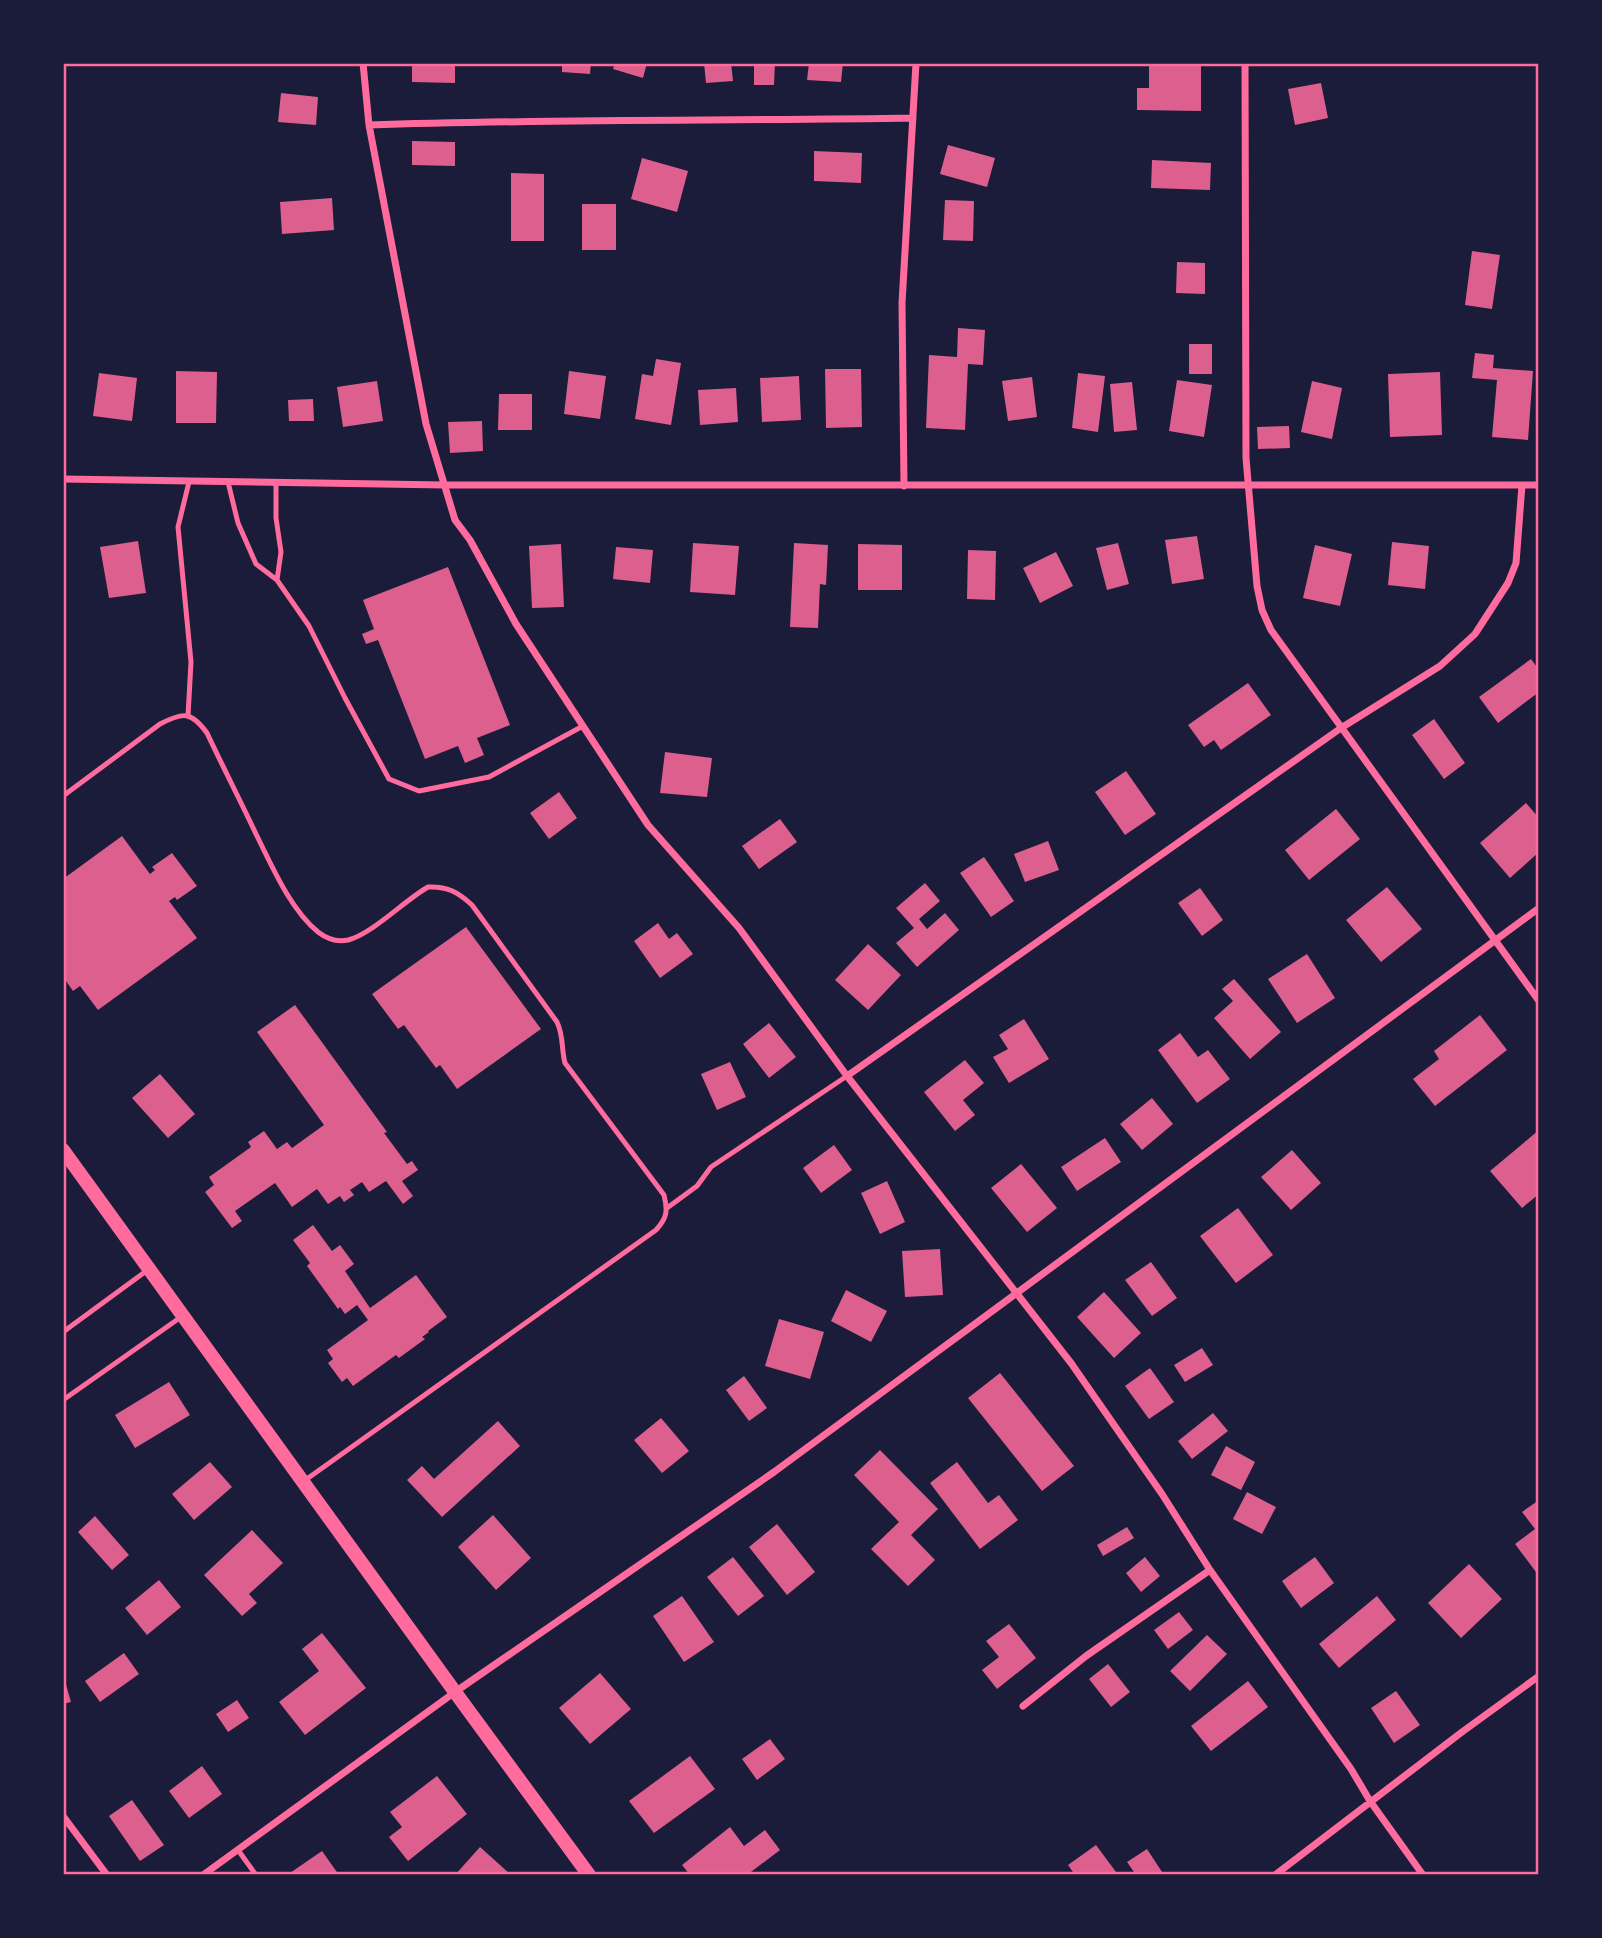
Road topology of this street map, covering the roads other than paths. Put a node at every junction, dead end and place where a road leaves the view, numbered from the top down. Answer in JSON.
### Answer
{"nodes":[{"id":1,"x":363,"y":63,"type":"edge"},
{"id":2,"x":916,"y":63,"type":"edge"},
{"id":3,"x":1245,"y":63,"type":"edge"},
{"id":4,"x":913,"y":118,"type":"junction"},
{"id":5,"x":369,"y":125,"type":"junction"},
{"id":6,"x":63,"y":479,"type":"edge"},
{"id":7,"x":189,"y":481,"type":"junction"},
{"id":8,"x":228,"y":482,"type":"junction"},
{"id":9,"x":276,"y":483,"type":"junction"},
{"id":10,"x":445,"y":485,"type":"junction"},
{"id":11,"x":1248,"y":485,"type":"junction"},
{"id":12,"x":1522,"y":485,"type":"junction"},
{"id":13,"x":1539,"y":485,"type":"edge"},
{"id":14,"x":904,"y":486,"type":"junction"},
{"id":15,"x":277,"y":580,"type":"junction"},
{"id":16,"x":188,"y":716,"type":"junction"},
{"id":17,"x":583,"y":726,"type":"junction"},
{"id":18,"x":1341,"y":728,"type":"junction"},
{"id":19,"x":63,"y":796,"type":"edge"},
{"id":20,"x":1539,"y":908,"type":"edge"},
{"id":21,"x":1495,"y":940,"type":"junction"},
{"id":22,"x":1539,"y":1001,"type":"edge"},
{"id":23,"x":846,"y":1076,"type":"junction"},
{"id":24,"x":63,"y":1150,"type":"edge"},
{"id":25,"x":667,"y":1208,"type":"junction"},
{"id":26,"x":149,"y":1269,"type":"junction"},
{"id":27,"x":1017,"y":1294,"type":"junction"},
{"id":28,"x":183,"y":1315,"type":"junction"},
{"id":29,"x":63,"y":1332,"type":"edge"},
{"id":30,"x":63,"y":1400,"type":"edge"},
{"id":31,"x":303,"y":1482,"type":"junction"},
{"id":32,"x":1210,"y":1570,"type":"junction"},
{"id":33,"x":1539,"y":1676,"type":"edge"},
{"id":34,"x":455,"y":1692,"type":"junction"},
{"id":35,"x":1023,"y":1706,"type":"dead end"},
{"id":36,"x":1370,"y":1801,"type":"junction"},
{"id":37,"x":63,"y":1816,"type":"edge"},
{"id":38,"x":238,"y":1850,"type":"junction"},
{"id":39,"x":107,"y":1875,"type":"edge"},
{"id":40,"x":203,"y":1875,"type":"edge"},
{"id":41,"x":257,"y":1875,"type":"edge"},
{"id":42,"x":589,"y":1875,"type":"edge"},
{"id":43,"x":1275,"y":1875,"type":"edge"},
{"id":44,"x":1423,"y":1875,"type":"edge"}],
"edges":[{"from":1,"to":5,"type":"street"},
{"from":2,"to":4,"type":"street"},
{"from":3,"to":11,"type":"street"},
{"from":4,"to":5,"type":"street"},
{"from":4,"to":14,"type":"street"},
{"from":5,"to":10,"type":"street"},
{"from":6,"to":7,"type":"street"},
{"from":7,"to":8,"type":"street"},
{"from":7,"to":16,"type":"lane"},
{"from":8,"to":9,"type":"street"},
{"from":8,"to":15,"type":"lane"},
{"from":9,"to":10,"type":"street"},
{"from":9,"to":15,"type":"lane"},
{"from":10,"to":14,"type":"street"},
{"from":10,"to":17,"type":"street"},
{"from":11,"to":12,"type":"street"},
{"from":11,"to":14,"type":"street"},
{"from":11,"to":18,"type":"street"},
{"from":12,"to":13,"type":"street"},
{"from":12,"to":18,"type":"street"},
{"from":15,"to":17,"type":"lane"},
{"from":16,"to":19,"type":"lane"},
{"from":16,"to":25,"type":"lane"},
{"from":17,"to":23,"type":"street"},
{"from":18,"to":21,"type":"street"},
{"from":18,"to":23,"type":"street"},
{"from":20,"to":21,"type":"street"},
{"from":21,"to":22,"type":"street"},
{"from":21,"to":27,"type":"street"},
{"from":23,"to":25,"type":"lane"},
{"from":23,"to":27,"type":"street"},
{"from":24,"to":26,"type":"main road"},
{"from":25,"to":31,"type":"lane"},
{"from":26,"to":28,"type":"main road"},
{"from":26,"to":29,"type":"lane"},
{"from":27,"to":32,"type":"street"},
{"from":27,"to":34,"type":"street"},
{"from":28,"to":30,"type":"lane"},
{"from":28,"to":31,"type":"main road"},
{"from":31,"to":34,"type":"main road"},
{"from":32,"to":35,"type":"street"},
{"from":32,"to":36,"type":"street"},
{"from":33,"to":36,"type":"street"},
{"from":34,"to":38,"type":"street"},
{"from":34,"to":42,"type":"main road"},
{"from":36,"to":43,"type":"street"},
{"from":36,"to":44,"type":"street"},
{"from":37,"to":39,"type":"street"},
{"from":38,"to":40,"type":"street"},
{"from":38,"to":41,"type":"lane"}]}
